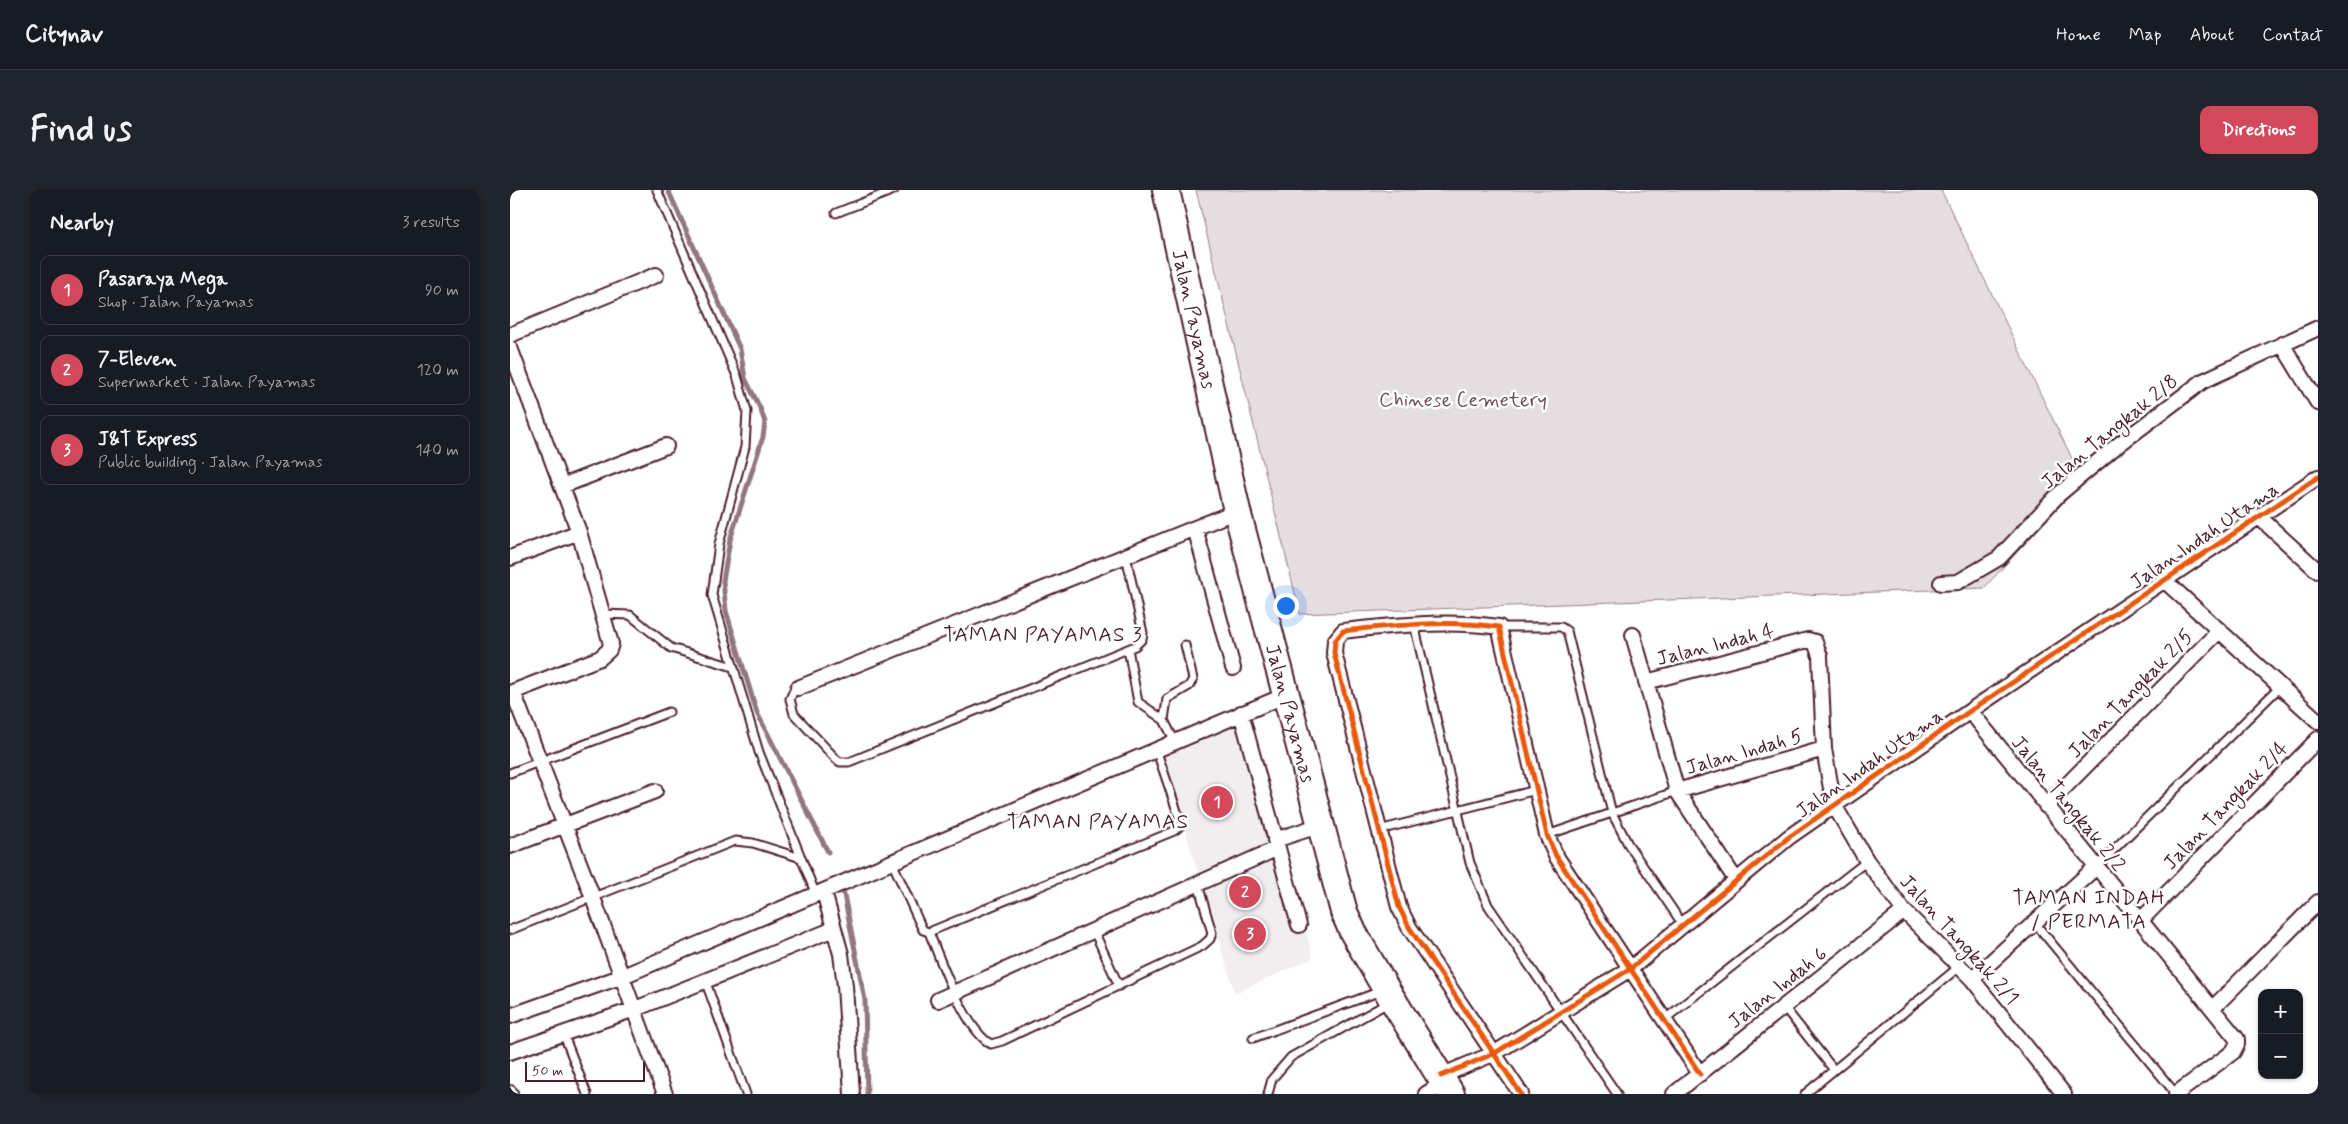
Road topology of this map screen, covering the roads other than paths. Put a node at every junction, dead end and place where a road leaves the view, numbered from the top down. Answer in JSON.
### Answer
{"nodes":[{"id":1,"x":657,"y":190,"type":"edge"},
{"id":2,"x":894,"y":190,"type":"edge"},
{"id":3,"x":1166,"y":190,"type":"edge"},
{"id":4,"x":836,"y":213,"type":"dead end"},
{"id":5,"x":656,"y":275,"type":"dead end"},
{"id":6,"x":2318,"y":328,"type":"edge"},
{"id":7,"x":510,"y":335,"type":"edge"},
{"id":8,"x":2282,"y":344,"type":"junction"},
{"id":9,"x":510,"y":348,"type":"edge"},
{"id":10,"x":2318,"y":403,"type":"edge"},
{"id":11,"x":666,"y":446,"type":"dead end"},
{"id":12,"x":2318,"y":477,"type":"edge"},
{"id":13,"x":562,"y":486,"type":"junction"},
{"id":14,"x":1237,"y":511,"type":"junction"},
{"id":15,"x":2260,"y":517,"type":"junction"},
{"id":16,"x":1195,"y":528,"type":"junction"},
{"id":17,"x":579,"y":532,"type":"junction"},
{"id":18,"x":1126,"y":556,"type":"junction"},
{"id":19,"x":510,"y":558,"type":"edge"},
{"id":20,"x":2318,"y":570,"type":"edge"},
{"id":21,"x":2164,"y":580,"type":"junction"},
{"id":22,"x":1941,"y":583,"type":"dead end"},
{"id":23,"x":603,"y":614,"type":"junction"},
{"id":24,"x":1414,"y":624,"type":"junction"},
{"id":25,"x":1499,"y":627,"type":"junction"},
{"id":26,"x":2220,"y":630,"type":"junction"},
{"id":27,"x":1633,"y":635,"type":"dead end"},
{"id":28,"x":1185,"y":645,"type":"dead end"},
{"id":29,"x":1128,"y":649,"type":"junction"},
{"id":30,"x":733,"y":667,"type":"junction"},
{"id":31,"x":1233,"y":668,"type":"dead end"},
{"id":32,"x":1646,"y":682,"type":"junction"},
{"id":33,"x":2281,"y":686,"type":"junction"},
{"id":34,"x":798,"y":688,"type":"joint"},
{"id":35,"x":512,"y":693,"type":"edge"},
{"id":36,"x":1286,"y":695,"type":"junction"},
{"id":37,"x":1970,"y":711,"type":"junction"},
{"id":38,"x":669,"y":712,"type":"dead end"},
{"id":39,"x":1241,"y":713,"type":"junction"},
{"id":40,"x":1164,"y":720,"type":"junction"},
{"id":41,"x":2318,"y":721,"type":"edge"},
{"id":42,"x":2318,"y":739,"type":"edge"},
{"id":43,"x":1175,"y":742,"type":"junction"},
{"id":44,"x":1824,"y":749,"type":"junction"},
{"id":45,"x":1156,"y":750,"type":"junction"},
{"id":46,"x":541,"y":761,"type":"junction"},
{"id":47,"x":510,"y":773,"type":"edge"},
{"id":48,"x":655,"y":790,"type":"dead end"},
{"id":49,"x":1536,"y":790,"type":"junction"},
{"id":50,"x":1677,"y":791,"type":"junction"},
{"id":51,"x":1834,"y":805,"type":"junction"},
{"id":52,"x":2046,"y":806,"type":"junction"},
{"id":53,"x":1458,"y":810,"type":"junction"},
{"id":54,"x":1612,"y":813,"type":"junction"},
{"id":55,"x":566,"y":825,"type":"junction"},
{"id":56,"x":1321,"y":825,"type":"junction"},
{"id":57,"x":1379,"y":830,"type":"junction"},
{"id":58,"x":1546,"y":835,"type":"junction"},
{"id":59,"x":1277,"y":844,"type":"junction"},
{"id":60,"x":510,"y":846,"type":"edge"},
{"id":61,"x":801,"y":858,"type":"junction"},
{"id":62,"x":1867,"y":861,"type":"junction"},
{"id":63,"x":892,"y":862,"type":"junction"},
{"id":64,"x":2096,"y":868,"type":"junction"},
{"id":65,"x":1736,"y":880,"type":"junction"},
{"id":66,"x":1198,"y":884,"type":"junction"},
{"id":67,"x":820,"y":893,"type":"junction"},
{"id":68,"x":593,"y":898,"type":"junction"},
{"id":69,"x":2318,"y":902,"type":"edge"},
{"id":70,"x":1904,"y":911,"type":"junction"},
{"id":71,"x":2140,"y":921,"type":"junction"},
{"id":72,"x":2035,"y":923,"type":"junction"},
{"id":73,"x":1299,"y":925,"type":"dead end"},
{"id":74,"x":1684,"y":926,"type":"junction"},
{"id":75,"x":834,"y":929,"type":"junction"},
{"id":76,"x":510,"y":930,"type":"edge"},
{"id":77,"x":1094,"y":931,"type":"junction"},
{"id":78,"x":928,"y":932,"type":"junction"},
{"id":79,"x":1960,"y":966,"type":"junction"},
{"id":80,"x":1630,"y":969,"type":"junction"},
{"id":81,"x":623,"y":976,"type":"junction"},
{"id":82,"x":1972,"y":979,"type":"junction"},
{"id":83,"x":705,"y":980,"type":"junction"},
{"id":84,"x":1119,"y":986,"type":"junction"},
{"id":85,"x":955,"y":993,"type":"junction"},
{"id":86,"x":1390,"y":994,"type":"junction"},
{"id":87,"x":938,"y":1000,"type":"dead end"},
{"id":88,"x":1784,"y":1007,"type":"junction"},
{"id":89,"x":2213,"y":1008,"type":"junction"},
{"id":90,"x":635,"y":1009,"type":"junction"},
{"id":91,"x":1562,"y":1013,"type":"junction"},
{"id":92,"x":510,"y":1016,"type":"edge"},
{"id":93,"x":1665,"y":1019,"type":"junction"},
{"id":94,"x":563,"y":1033,"type":"junction"},
{"id":95,"x":1253,"y":1038,"type":"dead end"},
{"id":96,"x":510,"y":1052,"type":"edge"},
{"id":97,"x":1495,"y":1054,"type":"junction"},
{"id":98,"x":1834,"y":1070,"type":"junction"},
{"id":99,"x":1700,"y":1074,"type":"junction"},
{"id":100,"x":1441,"y":1087,"type":"edge"},
{"id":101,"x":587,"y":1094,"type":"edge"},
{"id":102,"x":665,"y":1094,"type":"edge"},
{"id":103,"x":746,"y":1094,"type":"edge"},
{"id":104,"x":852,"y":1094,"type":"edge"},
{"id":105,"x":1268,"y":1094,"type":"edge"},
{"id":106,"x":1521,"y":1094,"type":"edge"},
{"id":107,"x":1617,"y":1094,"type":"edge"},
{"id":108,"x":1674,"y":1094,"type":"edge"},
{"id":109,"x":1805,"y":1094,"type":"edge"},
{"id":110,"x":2064,"y":1094,"type":"edge"},
{"id":111,"x":2176,"y":1094,"type":"edge"}],
"edges":[{"from":1,"to":30,"type":"lane"},
{"from":2,"to":4,"type":"lane"},
{"from":3,"to":14,"type":"highway","name":"Jalan Payamas"},
{"from":5,"to":7,"type":"street"},
{"from":6,"to":8,"type":"street","name":"Jalan Tangkak 2/8"},
{"from":8,"to":10,"type":"street"},
{"from":8,"to":22,"type":"street","name":"Jalan Tangkak 2/8"},
{"from":9,"to":13,"type":"street"},
{"from":11,"to":13,"type":"street"},
{"from":12,"to":15,"type":"street","name":"Jalan Indah Utama"},
{"from":13,"to":17,"type":"street"},
{"from":14,"to":16,"type":"street"},
{"from":14,"to":36,"type":"highway","name":"Jalan Payamas"},
{"from":15,"to":20,"type":"street"},
{"from":15,"to":21,"type":"street","name":"Jalan Indah Utama"},
{"from":16,"to":18,"type":"street"},
{"from":16,"to":31,"type":"street"},
{"from":17,"to":19,"type":"street"},
{"from":17,"to":23,"type":"street"},
{"from":18,"to":29,"type":"lane"},
{"from":18,"to":34,"type":"street"},
{"from":21,"to":26,"type":"street"},
{"from":21,"to":37,"type":"street","name":"Jalan Indah Utama"},
{"from":23,"to":30,"type":"lane"},
{"from":23,"to":35,"type":"street"},
{"from":24,"to":25,"type":"street"},
{"from":24,"to":53,"type":"lane"},
{"from":24,"to":57,"type":"street"},
{"from":25,"to":49,"type":"street"},
{"from":25,"to":54,"type":"lane"},
{"from":26,"to":33,"type":"street"},
{"from":26,"to":52,"type":"street","name":"Jalan Tangkak 2/5"},
{"from":27,"to":32,"type":"street"},
{"from":28,"to":40,"type":"lane"},
{"from":29,"to":34,"type":"lane"},
{"from":29,"to":40,"type":"lane"},
{"from":30,"to":61,"type":"lane"},
{"from":32,"to":44,"type":"street","name":"Jalan Indah 4"},
{"from":32,"to":50,"type":"street"},
{"from":33,"to":41,"type":"street"},
{"from":33,"to":64,"type":"lane"},
{"from":35,"to":46,"type":"street"},
{"from":36,"to":39,"type":"street"},
{"from":36,"to":56,"type":"highway","name":"Jalan Payamas"},
{"from":37,"to":51,"type":"street","name":"Jalan Indah Utama"},
{"from":37,"to":52,"type":"street","name":"Jalan Tangkak 2/2"},
{"from":38,"to":46,"type":"lane"},
{"from":39,"to":43,"type":"street"},
{"from":39,"to":59,"type":"street"},
{"from":40,"to":43,"type":"lane"},
{"from":42,"to":71,"type":"street","name":"Jalan Tangkak 2/4"},
{"from":43,"to":45,"type":"street"},
{"from":44,"to":50,"type":"street","name":"Jalan Indah 5"},
{"from":44,"to":51,"type":"street","name":"Jalan Indah 5"},
{"from":45,"to":63,"type":"street"},
{"from":45,"to":78,"type":"lane"},
{"from":46,"to":47,"type":"lane"},
{"from":46,"to":55,"type":"street"},
{"from":48,"to":55,"type":"street"},
{"from":49,"to":53,"type":"lane"},
{"from":49,"to":58,"type":"street"},
{"from":50,"to":54,"type":"lane"},
{"from":50,"to":65,"type":"street"},
{"from":51,"to":62,"type":"street","name":"Jalan Tangkak 2/1"},
{"from":51,"to":65,"type":"street","name":"Jalan Indah Utama"},
{"from":52,"to":64,"type":"street","name":"Jalan Tangkak 2/2"},
{"from":53,"to":57,"type":"lane"},
{"from":53,"to":91,"type":"lane"},
{"from":54,"to":58,"type":"lane"},
{"from":54,"to":74,"type":"lane"},
{"from":55,"to":60,"type":"street"},
{"from":55,"to":68,"type":"street"},
{"from":56,"to":59,"type":"street"},
{"from":56,"to":86,"type":"highway","name":"Jalan Payamas"},
{"from":57,"to":97,"type":"street"},
{"from":58,"to":80,"type":"street"},
{"from":59,"to":66,"type":"street"},
{"from":59,"to":73,"type":"street"},
{"from":61,"to":67,"type":"lane"},
{"from":61,"to":68,"type":"lane"},
{"from":62,"to":70,"type":"street","name":"Jalan Tangkak 2/1"},
{"from":62,"to":93,"type":"lane"},
{"from":63,"to":67,"type":"street"},
{"from":63,"to":78,"type":"lane"},
{"from":64,"to":71,"type":"street","name":"Jalan Tangkak 2/2"},
{"from":64,"to":72,"type":"street"},
{"from":65,"to":74,"type":"street","name":"Jalan Indah Utama"},
{"from":66,"to":77,"type":"street"},
{"from":66,"to":84,"type":"lane"},
{"from":67,"to":75,"type":"street"},
{"from":67,"to":81,"type":"street"},
{"from":68,"to":76,"type":"lane"},
{"from":68,"to":81,"type":"street"},
{"from":69,"to":89,"type":"street"},
{"from":70,"to":79,"type":"street","name":"Jalan Tangkak 2/1"},
{"from":70,"to":88,"type":"street","name":"Jalan Indah 6"},
{"from":71,"to":89,"type":"street","name":"Jalan Tangkak 2/2"},
{"from":72,"to":82,"type":"street"},
{"from":72,"to":111,"type":"lane"},
{"from":74,"to":80,"type":"street","name":"Jalan Indah Utama"},
{"from":75,"to":83,"type":"street"},
{"from":75,"to":104,"type":"street"},
{"from":77,"to":84,"type":"lane"},
{"from":77,"to":85,"type":"street"},
{"from":78,"to":85,"type":"lane"},
{"from":79,"to":82,"type":"street","name":"Jalan Tangkak 2/1"},
{"from":79,"to":98,"type":"lane"},
{"from":80,"to":91,"type":"street","name":"Jalan Indah Utama"},
{"from":80,"to":93,"type":"street"},
{"from":81,"to":90,"type":"street"},
{"from":81,"to":92,"type":"street"},
{"from":82,"to":110,"type":"street","name":"Jalan Tangkak 2/1"},
{"from":83,"to":90,"type":"street"},
{"from":83,"to":103,"type":"lane"},
{"from":84,"to":85,"type":"lane"},
{"from":85,"to":87,"type":"street"},
{"from":86,"to":95,"type":"lane"},
{"from":86,"to":100,"type":"highway","name":"Jalan Payamas"},
{"from":86,"to":105,"type":"lane"},
{"from":88,"to":98,"type":"lane"},
{"from":88,"to":99,"type":"street","name":"Jalan Indah 6"},
{"from":89,"to":111,"type":"street","name":"Jalan Tangkak 2/2"},
{"from":90,"to":94,"type":"street"},
{"from":90,"to":102,"type":"street"},
{"from":91,"to":97,"type":"street","name":"Jalan Indah Utama"},
{"from":91,"to":107,"type":"lane"},
{"from":93,"to":99,"type":"street"},
{"from":94,"to":96,"type":"street"},
{"from":94,"to":101,"type":"lane"},
{"from":97,"to":100,"type":"street","name":"Jalan Indah Utama"},
{"from":97,"to":106,"type":"street"},
{"from":98,"to":109,"type":"lane"},
{"from":99,"to":108,"type":"street","name":"Jalan Indah 6"}]}
